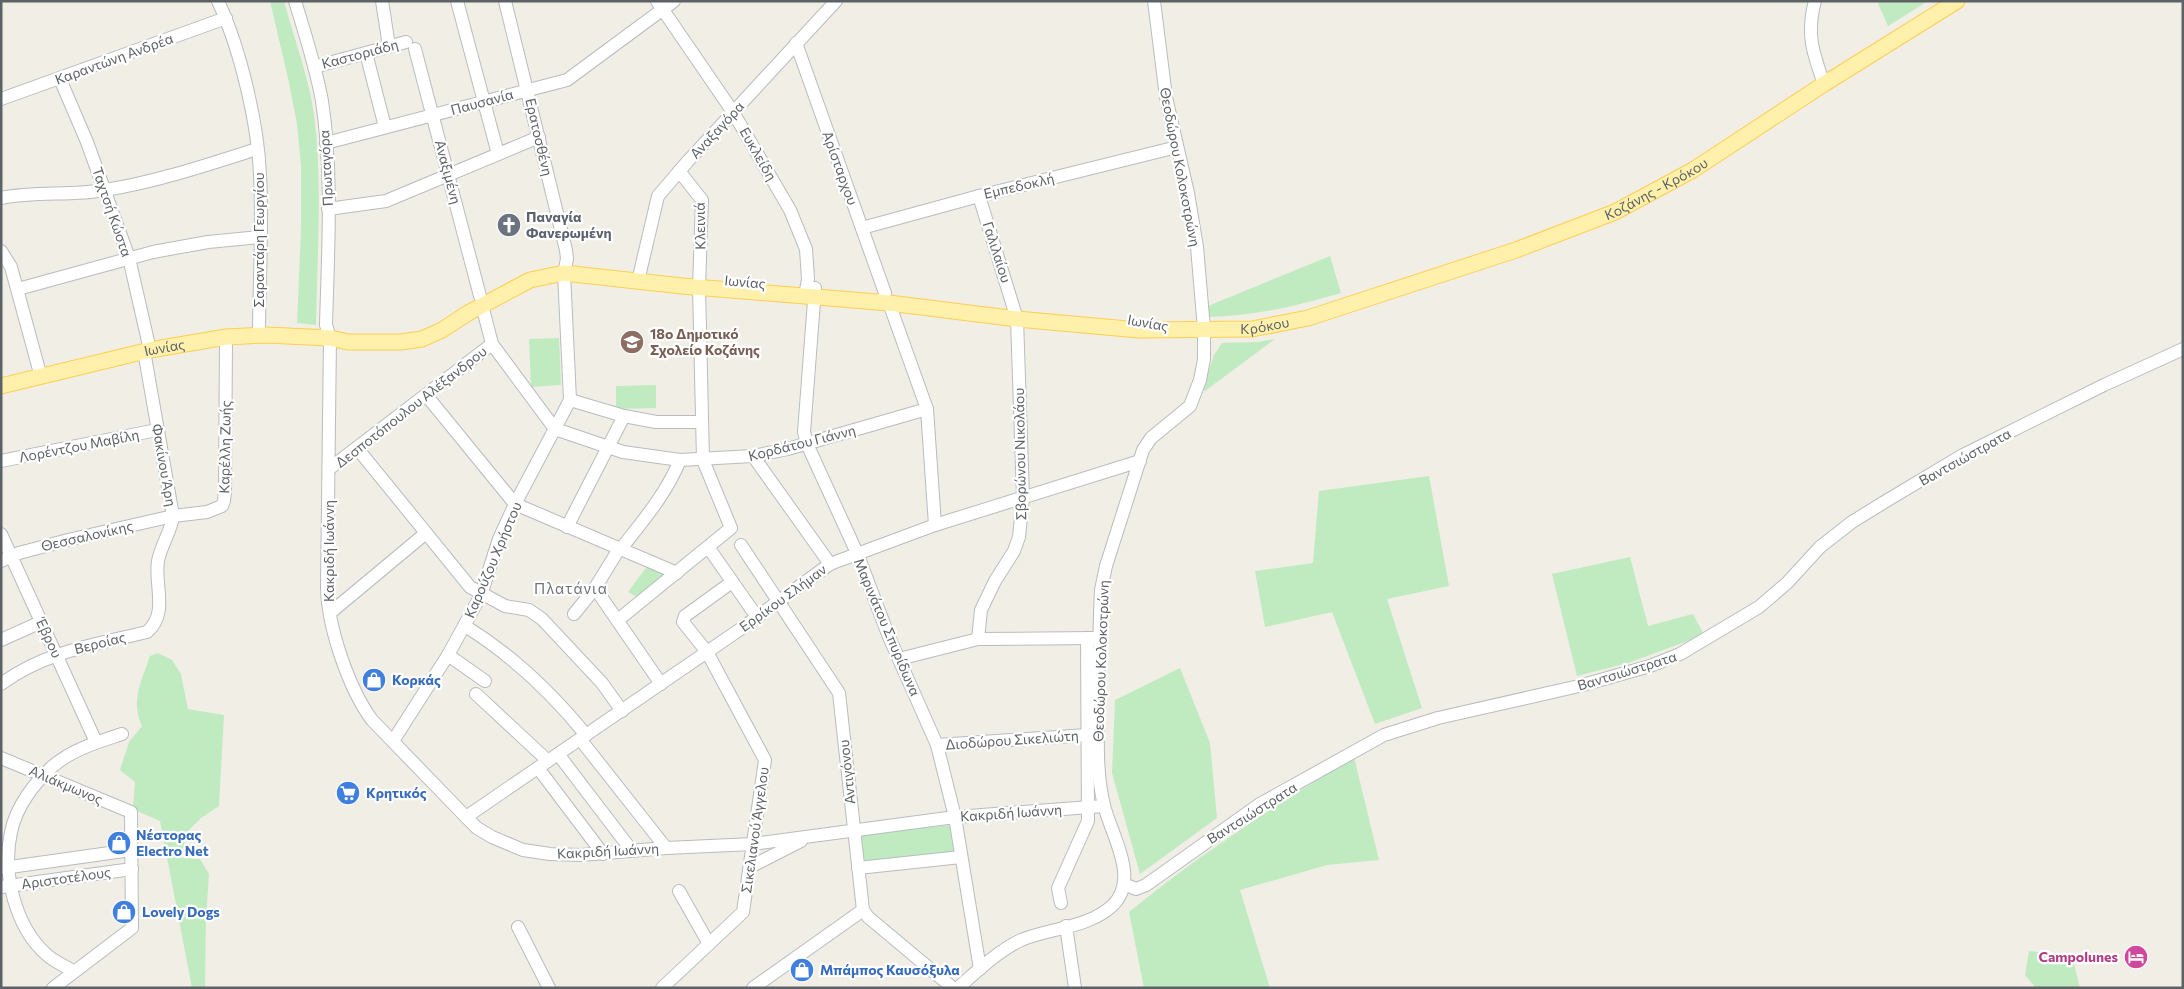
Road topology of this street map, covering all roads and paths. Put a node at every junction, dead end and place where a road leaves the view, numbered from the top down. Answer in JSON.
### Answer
{"nodes":[{"id":1,"x":218,"y":1,"type":"edge"},
{"id":2,"x":295,"y":1,"type":"edge"},
{"id":3,"x":382,"y":1,"type":"edge"},
{"id":4,"x":457,"y":1,"type":"edge"},
{"id":5,"x":505,"y":1,"type":"edge"},
{"id":6,"x":674,"y":1,"type":"edge"},
{"id":7,"x":836,"y":1,"type":"edge"},
{"id":8,"x":1154,"y":1,"type":"edge"},
{"id":9,"x":1815,"y":1,"type":"edge"},
{"id":10,"x":1957,"y":1,"type":"edge"},
{"id":11,"x":659,"y":5,"type":"edge"},
{"id":12,"x":226,"y":18,"type":"junction"},
{"id":13,"x":796,"y":43,"type":"junction"},
{"id":14,"x":410,"y":45,"type":"joint"},
{"id":15,"x":389,"y":46,"type":"junction"},
{"id":16,"x":366,"y":53,"type":"junction"},
{"id":17,"x":314,"y":67,"type":"junction"},
{"id":18,"x":60,"y":79,"type":"junction"},
{"id":19,"x":1824,"y":84,"type":"junction"},
{"id":20,"x":528,"y":90,"type":"junction"},
{"id":21,"x":1,"y":99,"type":"edge"},
{"id":22,"x":484,"y":101,"type":"junction"},
{"id":23,"x":734,"y":112,"type":"junction"},
{"id":24,"x":433,"y":115,"type":"junction"},
{"id":25,"x":385,"y":127,"type":"junction"},
{"id":26,"x":539,"y":137,"type":"junction"},
{"id":27,"x":326,"y":143,"type":"junction"},
{"id":28,"x":1177,"y":147,"type":"junction"},
{"id":29,"x":257,"y":149,"type":"junction"},
{"id":30,"x":498,"y":154,"type":"junction"},
{"id":31,"x":679,"y":171,"type":"junction"},
{"id":32,"x":449,"y":176,"type":"junction"},
{"id":33,"x":105,"y":190,"type":"junction"},
{"id":34,"x":979,"y":196,"type":"junction"},
{"id":35,"x":1,"y":198,"type":"edge"},
{"id":36,"x":328,"y":209,"type":"junction"},
{"id":37,"x":862,"y":228,"type":"junction"},
{"id":38,"x":260,"y":237,"type":"junction"},
{"id":39,"x":1,"y":252,"type":"edge"},
{"id":40,"x":129,"y":258,"type":"junction"},
{"id":41,"x":565,"y":268,"type":"junction"},
{"id":42,"x":639,"y":276,"type":"junction"},
{"id":43,"x":700,"y":283,"type":"junction"},
{"id":44,"x":18,"y":289,"type":"junction"},
{"id":45,"x":810,"y":292,"type":"junction"},
{"id":46,"x":887,"y":298,"type":"junction"},
{"id":47,"x":481,"y":300,"type":"junction"},
{"id":48,"x":1324,"y":313,"type":"joint"},
{"id":49,"x":1016,"y":314,"type":"junction"},
{"id":50,"x":1204,"y":329,"type":"junction"},
{"id":51,"x":262,"y":335,"type":"junction"},
{"id":52,"x":226,"y":337,"type":"junction"},
{"id":53,"x":323,"y":338,"type":"junction"},
{"id":54,"x":492,"y":344,"type":"junction"},
{"id":55,"x":2183,"y":349,"type":"edge"},
{"id":56,"x":147,"y":351,"type":"junction"},
{"id":57,"x":41,"y":377,"type":"junction"},
{"id":58,"x":1,"y":386,"type":"edge"},
{"id":59,"x":426,"y":395,"type":"junction"},
{"id":60,"x":570,"y":400,"type":"junction"},
{"id":61,"x":927,"y":409,"type":"junction"},
{"id":62,"x":624,"y":416,"type":"junction"},
{"id":63,"x":702,"y":422,"type":"junction"},
{"id":64,"x":555,"y":429,"type":"junction"},
{"id":65,"x":158,"y":430,"type":"junction"},
{"id":66,"x":806,"y":444,"type":"junction"},
{"id":67,"x":358,"y":448,"type":"junction"},
{"id":68,"x":608,"y":449,"type":"junction"},
{"id":69,"x":753,"y":456,"type":"junction"},
{"id":70,"x":680,"y":460,"type":"junction"},
{"id":71,"x":703,"y":460,"type":"junction"},
{"id":72,"x":1140,"y":461,"type":"junction"},
{"id":73,"x":1,"y":462,"type":"edge"},
{"id":74,"x":330,"y":469,"type":"junction"},
{"id":75,"x":1023,"y":497,"type":"junction"},
{"id":76,"x":515,"y":504,"type":"junction"},
{"id":77,"x":173,"y":516,"type":"junction"},
{"id":78,"x":935,"y":525,"type":"junction"},
{"id":79,"x":567,"y":527,"type":"junction"},
{"id":80,"x":426,"y":533,"type":"junction"},
{"id":81,"x":1,"y":534,"type":"edge"},
{"id":82,"x":741,"y":545,"type":"dead end"},
{"id":83,"x":708,"y":547,"type":"junction"},
{"id":84,"x":619,"y":549,"type":"junction"},
{"id":85,"x":857,"y":553,"type":"junction"},
{"id":86,"x":6,"y":558,"type":"edge"},
{"id":87,"x":830,"y":564,"type":"junction"},
{"id":88,"x":677,"y":573,"type":"junction"},
{"id":89,"x":732,"y":582,"type":"junction"},
{"id":90,"x":595,"y":588,"type":"junction"},
{"id":91,"x":481,"y":595,"type":"junction"},
{"id":92,"x":779,"y":601,"type":"junction"},
{"id":93,"x":330,"y":613,"type":"junction"},
{"id":94,"x":574,"y":614,"type":"dead end"},
{"id":95,"x":757,"y":617,"type":"junction"},
{"id":96,"x":618,"y":620,"type":"junction"},
{"id":97,"x":41,"y":622,"type":"junction"},
{"id":98,"x":465,"y":626,"type":"junction"},
{"id":99,"x":147,"y":632,"type":"joint"},
{"id":100,"x":1093,"y":638,"type":"junction"},
{"id":101,"x":978,"y":639,"type":"junction"},
{"id":102,"x":1,"y":640,"type":"edge"},
{"id":103,"x":707,"y":652,"type":"junction"},
{"id":104,"x":56,"y":655,"type":"junction"},
{"id":105,"x":448,"y":655,"type":"junction"},
{"id":106,"x":899,"y":659,"type":"junction"},
{"id":107,"x":485,"y":681,"type":"dead end"},
{"id":108,"x":1,"y":684,"type":"edge"},
{"id":109,"x":661,"y":684,"type":"junction"},
{"id":110,"x":476,"y":694,"type":"dead end"},
{"id":111,"x":622,"y":711,"type":"junction"},
{"id":112,"x":122,"y":734,"type":"dead end"},
{"id":113,"x":1086,"y":735,"type":"junction"},
{"id":114,"x":583,"y":737,"type":"junction"},
{"id":115,"x":393,"y":741,"type":"junction"},
{"id":116,"x":96,"y":742,"type":"junction"},
{"id":117,"x":937,"y":745,"type":"junction"},
{"id":118,"x":1,"y":758,"type":"edge"},
{"id":119,"x":548,"y":761,"type":"junction"},
{"id":120,"x":43,"y":776,"type":"junction"},
{"id":121,"x":1104,"y":806,"type":"junction"},
{"id":122,"x":1086,"y":808,"type":"junction"},
{"id":123,"x":466,"y":817,"type":"junction"},
{"id":124,"x":955,"y":817,"type":"junction"},
{"id":125,"x":854,"y":830,"type":"junction"},
{"id":126,"x":812,"y":836,"type":"junction"},
{"id":127,"x":753,"y":844,"type":"junction"},
{"id":128,"x":666,"y":848,"type":"junction"},
{"id":129,"x":131,"y":850,"type":"junction"},
{"id":130,"x":632,"y":851,"type":"junction"},
{"id":131,"x":603,"y":854,"type":"junction"},
{"id":132,"x":962,"y":857,"type":"junction"},
{"id":133,"x":750,"y":867,"type":"junction"},
{"id":134,"x":5,"y":868,"type":"edge"},
{"id":135,"x":858,"y":868,"type":"junction"},
{"id":136,"x":132,"y":869,"type":"junction"},
{"id":137,"x":1124,"y":884,"type":"junction"},
{"id":138,"x":6,"y":886,"type":"edge"},
{"id":139,"x":679,"y":891,"type":"dead end"},
{"id":140,"x":1061,"y":903,"type":"dead end"},
{"id":141,"x":863,"y":910,"type":"junction"},
{"id":142,"x":1066,"y":926,"type":"junction"},
{"id":143,"x":518,"y":927,"type":"dead end"},
{"id":144,"x":708,"y":944,"type":"junction"},
{"id":145,"x":980,"y":969,"type":"junction"},
{"id":146,"x":74,"y":971,"type":"junction"},
{"id":147,"x":53,"y":988,"type":"edge"},
{"id":148,"x":549,"y":988,"type":"edge"},
{"id":149,"x":662,"y":988,"type":"edge"},
{"id":150,"x":753,"y":988,"type":"edge"},
{"id":151,"x":953,"y":988,"type":"edge"},
{"id":152,"x":958,"y":988,"type":"edge"},
{"id":153,"x":1075,"y":988,"type":"edge"}],
"edges":[{"from":1,"to":12,"type":"street","name":"Σαραντάρη Γεωργίου"},
{"from":2,"to":17,"type":"street","name":"Πρωταγόρα"},
{"from":3,"to":15,"type":"street"},
{"from":4,"to":22,"type":"street"},
{"from":5,"to":20,"type":"street","name":"Ερατοσθένη"},
{"from":6,"to":11,"type":"street","name":"Παυσανία"},
{"from":7,"to":13,"type":"street","name":"Αναξαγόρα"},
{"from":8,"to":28,"type":"street","name":"Θεοδώρου Κολοκοτρώνη"},
{"from":9,"to":19,"type":"street"},
{"from":10,"to":19,"type":"main road","name":"Κοζάνης - Κρόκου"},
{"from":11,"to":20,"type":"street","name":"Παυσανία"},
{"from":11,"to":23,"type":"street","name":"Ευκλείδη"},
{"from":12,"to":18,"type":"street","name":"Καραντώνη Ανδρέα"},
{"from":12,"to":29,"type":"street","name":"Σαραντάρη Γεωργίου"},
{"from":13,"to":23,"type":"street","name":"Αναξαγόρα"},
{"from":13,"to":37,"type":"street","name":"Αρίσταρχου"},
{"from":14,"to":15,"type":"street","name":"Καστοριάδη"},
{"from":14,"to":24,"type":"street","name":"Αναξιμένη"},
{"from":15,"to":16,"type":"street","name":"Καστοριάδη"},
{"from":16,"to":17,"type":"street","name":"Καστοριάδη"},
{"from":16,"to":25,"type":"street"},
{"from":17,"to":27,"type":"street","name":"Πρωταγόρα"},
{"from":18,"to":21,"type":"street","name":"Καραντώνη Ανδρέα"},
{"from":18,"to":33,"type":"street","name":"Ταχτσή Κώστα"},
{"from":19,"to":48,"type":"main road","name":"Κοζάνης - Κρόκου"},
{"from":20,"to":22,"type":"street","name":"Παυσανία"},
{"from":20,"to":26,"type":"street","name":"Ερατοσθένη"},
{"from":22,"to":24,"type":"street","name":"Παυσανία"},
{"from":22,"to":30,"type":"street"},
{"from":23,"to":31,"type":"street","name":"Αναξαγόρα"},
{"from":23,"to":45,"type":"street","name":"Ευκλείδη"},
{"from":24,"to":25,"type":"street","name":"Παυσανία"},
{"from":24,"to":32,"type":"street","name":"Αναξιμένη"},
{"from":25,"to":27,"type":"street","name":"Παυσανία"},
{"from":26,"to":30,"type":"street"},
{"from":26,"to":41,"type":"street","name":"Ερατοσθένη"},
{"from":27,"to":36,"type":"street","name":"Πρωταγόρα"},
{"from":28,"to":34,"type":"street","name":"Εμπεδοκλή"},
{"from":28,"to":50,"type":"street","name":"Θεοδώρου Κολοκοτρώνη"},
{"from":29,"to":33,"type":"street"},
{"from":29,"to":38,"type":"street","name":"Σαραντάρη Γεωργίου"},
{"from":30,"to":32,"type":"street"},
{"from":31,"to":42,"type":"street","name":"Αναξαγόρα"},
{"from":31,"to":43,"type":"street","name":"Κλεινιά"},
{"from":32,"to":36,"type":"street"},
{"from":32,"to":47,"type":"street","name":"Αναξιμένη"},
{"from":33,"to":35,"type":"street"},
{"from":33,"to":40,"type":"street","name":"Ταχτσή Κώστα"},
{"from":34,"to":37,"type":"street","name":"Εμπεδοκλή"},
{"from":34,"to":49,"type":"street","name":"Γαλιλαίου"},
{"from":36,"to":53,"type":"street","name":"Πρωταγόρα"},
{"from":37,"to":46,"type":"street","name":"Αρίσταρχου"},
{"from":38,"to":40,"type":"street"},
{"from":38,"to":51,"type":"street","name":"Σαραντάρη Γεωργίου"},
{"from":39,"to":44,"type":"street"},
{"from":40,"to":44,"type":"street"},
{"from":40,"to":56,"type":"street","name":"Ταχτσή Κώστα"},
{"from":41,"to":42,"type":"main road","name":"Ιωνίας"},
{"from":41,"to":47,"type":"main road","name":"Ιωνίας"},
{"from":41,"to":60,"type":"street","name":"Ερατοσθένη"},
{"from":42,"to":43,"type":"main road","name":"Ιωνίας"},
{"from":43,"to":45,"type":"main road","name":"Ιωνίας"},
{"from":43,"to":63,"type":"street"},
{"from":44,"to":57,"type":"street"},
{"from":45,"to":46,"type":"main road","name":"Ιωνίας"},
{"from":45,"to":66,"type":"street","name":"Μαρινάτου Σπυρίδωνα"},
{"from":46,"to":49,"type":"main road","name":"Ιωνίας"},
{"from":46,"to":61,"type":"street","name":"Αρίσταρχου"},
{"from":47,"to":53,"type":"main road","name":"Ιωνίας"},
{"from":47,"to":54,"type":"street"},
{"from":48,"to":50,"type":"main road","name":"Κρόκου"},
{"from":49,"to":50,"type":"main road","name":"Ιωνίας"},
{"from":49,"to":75,"type":"street","name":"Σβορώνου Νικολάου"},
{"from":50,"to":72,"type":"street","name":"Θεοδώρου Κολοκοτρώνη"},
{"from":51,"to":52,"type":"main road","name":"Ιωνίας"},
{"from":51,"to":53,"type":"main road","name":"Ιωνίας"},
{"from":52,"to":56,"type":"main road","name":"Ιωνίας"},
{"from":52,"to":77,"type":"street","name":"Καρέλλη Ζωής"},
{"from":53,"to":74,"type":"street","name":"Κακριδή Ιωάννη"},
{"from":54,"to":59,"type":"street","name":"Δεσποτόπουλου Αλέξανδρου"},
{"from":54,"to":64,"type":"street"},
{"from":55,"to":137,"type":"street","name":"Βαντσιώστρατα"},
{"from":56,"to":57,"type":"main road","name":"Ιωνίας"},
{"from":56,"to":65,"type":"street","name":"Φακίνου Άρη"},
{"from":57,"to":58,"type":"main road","name":"Ιωνίας"},
{"from":59,"to":67,"type":"street","name":"Δεσποτόπουλου Αλέξανδρου"},
{"from":59,"to":76,"type":"street"},
{"from":60,"to":62,"type":"street"},
{"from":60,"to":64,"type":"street","name":"Καρούζου Χρήστου"},
{"from":61,"to":66,"type":"street","name":"Κορδάτου Γιάννη"},
{"from":61,"to":78,"type":"street","name":"Αρίσταρχου"},
{"from":62,"to":63,"type":"street"},
{"from":62,"to":68,"type":"street"},
{"from":63,"to":71,"type":"street"},
{"from":64,"to":68,"type":"street","name":"Κορδάτου Γιάννη"},
{"from":64,"to":76,"type":"street","name":"Καρούζου Χρήστου"},
{"from":65,"to":73,"type":"street","name":"Λορέντζου Μαβίλη"},
{"from":65,"to":77,"type":"street","name":"Φακίνου Άρη"},
{"from":66,"to":69,"type":"street","name":"Κορδάτου Γιάννη"},
{"from":66,"to":85,"type":"street","name":"Μαρινάτου Σπυρίδωνα"},
{"from":67,"to":74,"type":"street","name":"Δεσποτόπουλου Αλέξανδρου"},
{"from":67,"to":80,"type":"street"},
{"from":68,"to":70,"type":"street","name":"Κορδάτου Γιάννη"},
{"from":68,"to":79,"type":"street"},
{"from":69,"to":71,"type":"street","name":"Κορδάτου Γιάννη"},
{"from":69,"to":87,"type":"street"},
{"from":70,"to":71,"type":"street","name":"Κορδάτου Γιάννη"},
{"from":70,"to":84,"type":"street"},
{"from":71,"to":83,"type":"street"},
{"from":72,"to":75,"type":"street","name":"Ερρίκου Σλήμαν"},
{"from":72,"to":100,"type":"street","name":"Θεοδώρου Κολοκοτρώνη"},
{"from":74,"to":93,"type":"street","name":"Κακριδή Ιωάννη"},
{"from":75,"to":78,"type":"street","name":"Ερρίκου Σλήμαν"},
{"from":75,"to":101,"type":"street","name":"Σβορώνου Νικολάου"},
{"from":76,"to":79,"type":"street"},
{"from":76,"to":91,"type":"street","name":"Καρούζου Χρήστου"},
{"from":77,"to":86,"type":"street","name":"Θεσσαλονίκης"},
{"from":77,"to":99,"type":"street","name":"Φακίνου Άρη"},
{"from":78,"to":85,"type":"street","name":"Ερρίκου Σλήμαν"},
{"from":79,"to":84,"type":"street"},
{"from":80,"to":91,"type":"street"},
{"from":80,"to":93,"type":"street"},
{"from":81,"to":86,"type":"street","name":"Έβρου"},
{"from":82,"to":92,"type":"street","name":"Αντιγόνου"},
{"from":83,"to":88,"type":"street"},
{"from":83,"to":89,"type":"street"},
{"from":84,"to":88,"type":"street"},
{"from":84,"to":90,"type":"street"},
{"from":85,"to":87,"type":"street","name":"Ερρίκου Σλήμαν"},
{"from":85,"to":106,"type":"street","name":"Μαρινάτου Σπυρίδωνα"},
{"from":86,"to":97,"type":"street","name":"Έβρου"},
{"from":87,"to":92,"type":"street","name":"Ερρίκου Σλήμαν"},
{"from":88,"to":96,"type":"street"},
{"from":89,"to":95,"type":"street"},
{"from":89,"to":103,"type":"street","name":"Σικελιανού Άγγελου"},
{"from":90,"to":94,"type":"street"},
{"from":90,"to":96,"type":"street"},
{"from":91,"to":98,"type":"street","name":"Καρούζου Χρήστου"},
{"from":91,"to":111,"type":"street"},
{"from":92,"to":95,"type":"street","name":"Ερρίκου Σλήμαν"},
{"from":92,"to":125,"type":"street","name":"Αντιγόνου"},
{"from":93,"to":115,"type":"street","name":"Κακριδή Ιωάννη"},
{"from":95,"to":103,"type":"street","name":"Ερρίκου Σλήμαν"},
{"from":96,"to":109,"type":"street"},
{"from":97,"to":102,"type":"street"},
{"from":97,"to":104,"type":"street","name":"Έβρου"},
{"from":98,"to":105,"type":"street","name":"Καρούζου Χρήστου"},
{"from":98,"to":114,"type":"street"},
{"from":99,"to":104,"type":"street","name":"Βεροίας"},
{"from":100,"to":101,"type":"street"},
{"from":100,"to":113,"type":"street"},
{"from":100,"to":121,"type":"street","name":"Θεοδώρου Κολοκοτρώνη"},
{"from":101,"to":106,"type":"street"},
{"from":103,"to":109,"type":"street","name":"Ερρίκου Σλήμαν"},
{"from":103,"to":127,"type":"street","name":"Σικελιανού Άγγελου"},
{"from":104,"to":108,"type":"street","name":"Βεροίας"},
{"from":104,"to":116,"type":"street","name":"Έβρου"},
{"from":105,"to":107,"type":"street"},
{"from":105,"to":115,"type":"street","name":"Καρούζου Χρήστου"},
{"from":106,"to":117,"type":"street","name":"Μαρινάτου Σπυρίδωνα"},
{"from":109,"to":111,"type":"street","name":"Ερρίκου Σλήμαν"},
{"from":110,"to":119,"type":"street"},
{"from":111,"to":114,"type":"street","name":"Ερρίκου Σλήμαν"},
{"from":112,"to":116,"type":"street"},
{"from":113,"to":117,"type":"street","name":"Διοδώρου Σικελιώτη"},
{"from":113,"to":122,"type":"street"},
{"from":114,"to":119,"type":"street","name":"Ερρίκου Σλήμαν"},
{"from":114,"to":128,"type":"street"},
{"from":115,"to":123,"type":"street","name":"Κακριδή Ιωάννη"},
{"from":116,"to":120,"type":"street"},
{"from":117,"to":124,"type":"street","name":"Μαρινάτου Σπυρίδωνα"},
{"from":118,"to":120,"type":"street","name":"Αλιάκμωνος"},
{"from":119,"to":123,"type":"street","name":"Ερρίκου Σλήμαν"},
{"from":119,"to":130,"type":"street"},
{"from":119,"to":131,"type":"street"},
{"from":120,"to":129,"type":"street","name":"Αλιάκμωνος"},
{"from":120,"to":134,"type":"street"},
{"from":121,"to":122,"type":"street","name":"Κακριδή Ιωάννη"},
{"from":121,"to":137,"type":"street","name":"Θεοδώρου Κολοκοτρώνη"},
{"from":122,"to":124,"type":"street","name":"Κακριδή Ιωάννη"},
{"from":122,"to":140,"type":"street"},
{"from":123,"to":131,"type":"street","name":"Κακριδή Ιωάννη"},
{"from":124,"to":125,"type":"street","name":"Κακριδή Ιωάννη"},
{"from":124,"to":132,"type":"street","name":"Μαρινάτου Σπυρίδωνα"},
{"from":125,"to":126,"type":"street","name":"Κακριδή Ιωάννη"},
{"from":125,"to":135,"type":"street","name":"Αντιγόνου"},
{"from":126,"to":127,"type":"street","name":"Κακριδή Ιωάννη"},
{"from":126,"to":133,"type":"street"},
{"from":127,"to":128,"type":"street","name":"Κακριδή Ιωάννη"},
{"from":127,"to":133,"type":"street","name":"Σικελιανού Άγγελου"},
{"from":128,"to":130,"type":"street","name":"Κακριδή Ιωάννη"},
{"from":129,"to":134,"type":"street","name":"Αριστοτέλους"},
{"from":129,"to":136,"type":"street"},
{"from":130,"to":131,"type":"street","name":"Κακριδή Ιωάννη"},
{"from":132,"to":135,"type":"street"},
{"from":132,"to":145,"type":"street","name":"Μαρινάτου Σπυρίδωνα"},
{"from":133,"to":144,"type":"street","name":"Σικελιανού Άγγελου"},
{"from":134,"to":138,"type":"street"},
{"from":135,"to":141,"type":"street","name":"Αντιγόνου"},
{"from":136,"to":138,"type":"street","name":"Αριστοτέλους"},
{"from":136,"to":146,"type":"street"},
{"from":137,"to":142,"type":"street"},
{"from":138,"to":146,"type":"street"},
{"from":139,"to":144,"type":"street"},
{"from":141,"to":150,"type":"street"},
{"from":141,"to":151,"type":"street"},
{"from":142,"to":145,"type":"street"},
{"from":142,"to":153,"type":"street"},
{"from":143,"to":148,"type":"street"},
{"from":144,"to":149,"type":"street","name":"Σικελιανού Άγγελου"},
{"from":145,"to":152,"type":"street"},
{"from":146,"to":147,"type":"street"}]}
